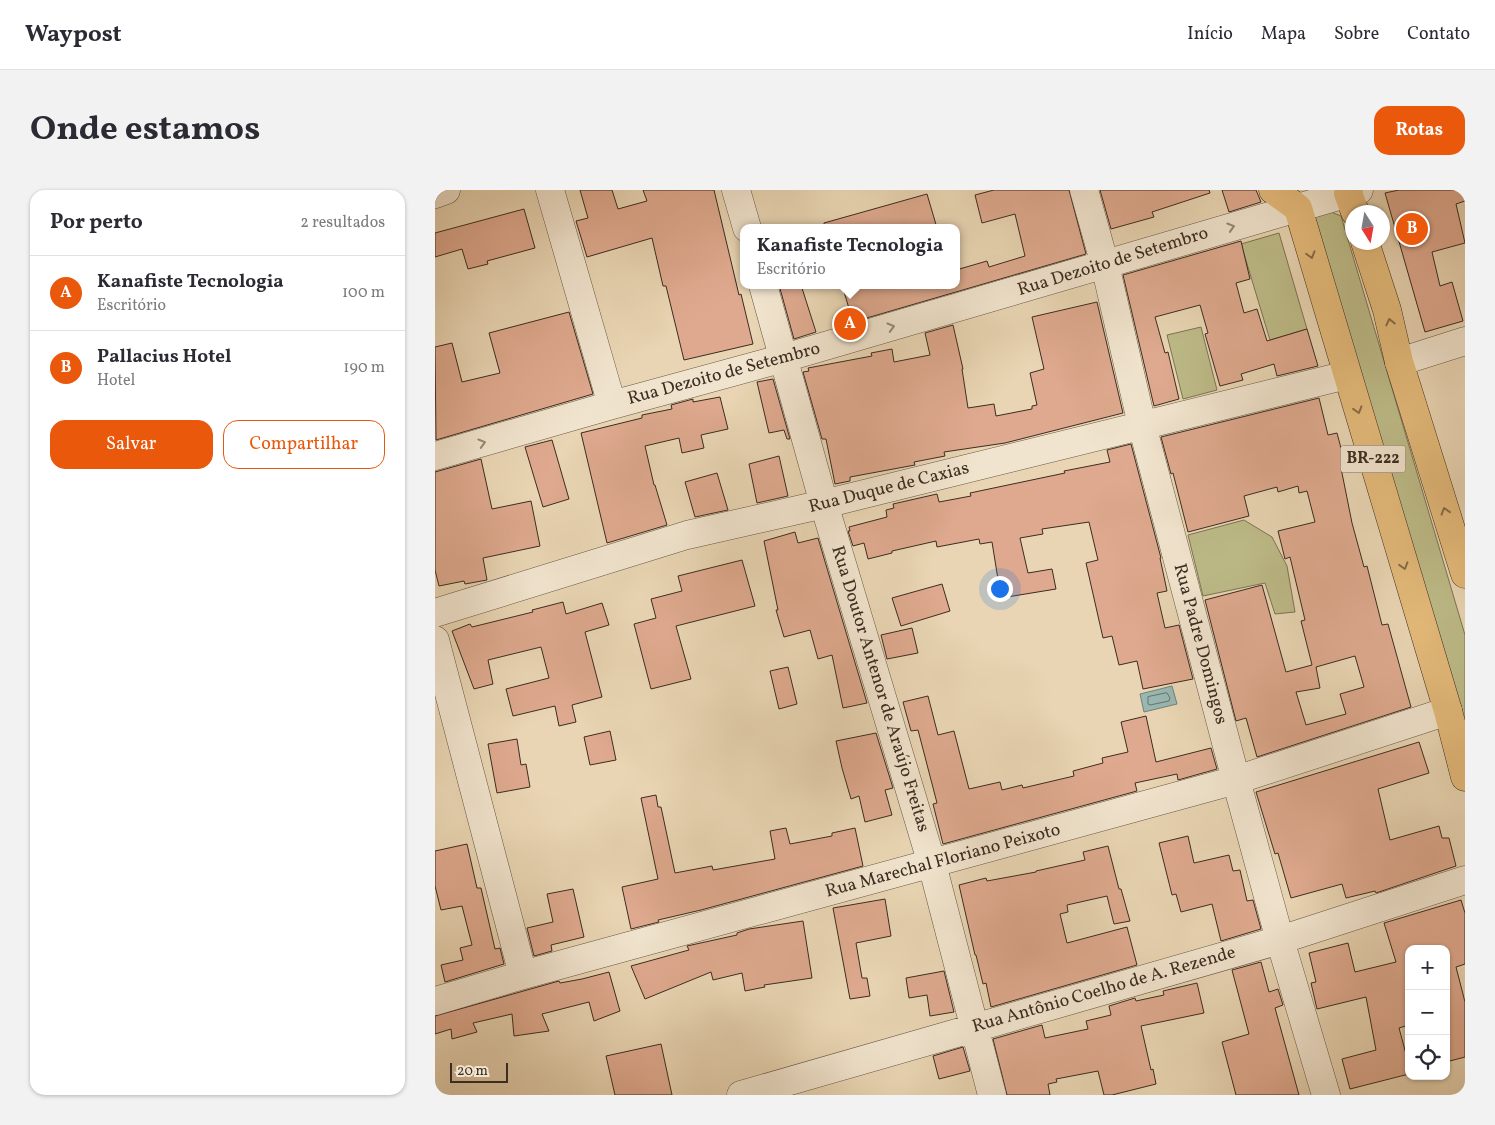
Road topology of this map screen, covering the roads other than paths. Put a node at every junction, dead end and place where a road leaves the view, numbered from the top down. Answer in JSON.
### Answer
{"nodes":[{"id":1,"x":446,"y":190,"type":"edge"},
{"id":2,"x":550,"y":190,"type":"edge"},
{"id":3,"x":736,"y":190,"type":"edge"},
{"id":4,"x":1084,"y":190,"type":"edge"},
{"id":5,"x":1273,"y":190,"type":"edge"},
{"id":6,"x":435,"y":194,"type":"edge"},
{"id":7,"x":1353,"y":196,"type":"edge"},
{"id":8,"x":1297,"y":208,"type":"junction"},
{"id":9,"x":746,"y":224,"type":"edge"},
{"id":10,"x":1368,"y":250,"type":"edge"},
{"id":11,"x":1105,"y":266,"type":"junction"},
{"id":12,"x":764,"y":289,"type":"edge"},
{"id":13,"x":1465,"y":342,"type":"edge"},
{"id":14,"x":784,"y":358,"type":"junction"},
{"id":15,"x":1399,"y":362,"type":"junction"},
{"id":16,"x":1347,"y":375,"type":"junction"},
{"id":17,"x":612,"y":405,"type":"junction"},
{"id":18,"x":1142,"y":425,"type":"junction"},
{"id":19,"x":435,"y":456,"type":"edge"},
{"id":20,"x":825,"y":504,"type":"junction"},
{"id":21,"x":1465,"y":574,"type":"edge"},
{"id":22,"x":435,"y":613,"type":"edge"},
{"id":23,"x":435,"y":640,"type":"edge"},
{"id":24,"x":1448,"y":711,"type":"junction"},
{"id":25,"x":1465,"y":777,"type":"edge"},
{"id":26,"x":1236,"y":780,"type":"junction"},
{"id":27,"x":932,"y":864,"type":"junction"},
{"id":28,"x":1465,"y":880,"type":"edge"},
{"id":29,"x":1280,"y":940,"type":"junction"},
{"id":30,"x":523,"y":975,"type":"junction"},
{"id":31,"x":435,"y":1001,"type":"edge"},
{"id":32,"x":973,"y":1028,"type":"junction"},
{"id":33,"x":741,"y":1095,"type":"edge"},
{"id":34,"x":992,"y":1095,"type":"edge"},
{"id":35,"x":1326,"y":1095,"type":"edge"}],
"edges":[{"from":1,"to":6,"type":"street"},
{"from":2,"to":17,"type":"street"},
{"from":3,"to":9,"type":"street"},
{"from":4,"to":11,"type":"street","name":"Rua Padre Domingos"},
{"from":5,"to":8,"type":"main road"},
{"from":7,"to":8,"type":"street","name":"Rua Dezoito de Setembro"},
{"from":11,"to":8,"type":"street","name":"Rua Dezoito de Setembro","one_way":true},
{"from":8,"to":16,"type":"main road","number":"BR-222","one_way":true},
{"from":15,"to":10,"type":"main road","number":"BR-222","one_way":true},
{"from":14,"to":11,"type":"street","name":"Rua Dezoito de Setembro","one_way":true},
{"from":11,"to":18,"type":"street","name":"Rua Padre Domingos"},
{"from":12,"to":14,"type":"street","name":"Rua Doutor Antenor de Araújo Freitas"},
{"from":13,"to":15,"type":"street"},
{"from":14,"to":17,"type":"street","name":"Rua Dezoito de Setembro"},
{"from":14,"to":20,"type":"street","name":"Rua Doutor Antenor de Araújo Freitas"},
{"from":21,"to":15,"type":"main road","number":"BR-222","one_way":true},
{"from":16,"to":18,"type":"street","name":"Rua Duque de Caxias"},
{"from":16,"to":24,"type":"main road","number":"BR-222","one_way":true},
{"from":19,"to":17,"type":"street","name":"Rua Dezoito de Setembro","one_way":true},
{"from":18,"to":20,"type":"street","name":"Rua Duque de Caxias"},
{"from":18,"to":26,"type":"street","name":"Rua Padre Domingos"},
{"from":20,"to":22,"type":"street","name":"Rua Duque de Caxias"},
{"from":20,"to":27,"type":"street","name":"Rua Doutor Antenor de Araújo Freitas"},
{"from":23,"to":30,"type":"street"},
{"from":24,"to":25,"type":"main road","number":"BR-222"},
{"from":24,"to":26,"type":"street","name":"Rua Marechal Floriano Peixoto"},
{"from":26,"to":27,"type":"street","name":"Rua Marechal Floriano Peixoto"},
{"from":26,"to":29,"type":"street","name":"Rua Padre Domingos"},
{"from":27,"to":30,"type":"street","name":"Rua Marechal Floriano Peixoto"},
{"from":27,"to":32,"type":"street","name":"Rua Doutor Antenor de Araújo Freitas"},
{"from":28,"to":29,"type":"street","name":"Rua Antônio Coelho de A. Rezende"},
{"from":29,"to":32,"type":"street","name":"Rua Antônio Coelho de A. Rezende"},
{"from":29,"to":35,"type":"street","name":"Rua Padre Domingos"},
{"from":30,"to":31,"type":"street","name":"Rua Marechal Floriano Peixoto"},
{"from":32,"to":33,"type":"street","name":"Rua Antônio Coelho de A. Rezende"},
{"from":32,"to":34,"type":"street","name":"Rua Doutor Antenor de Araújo Freitas"}]}
